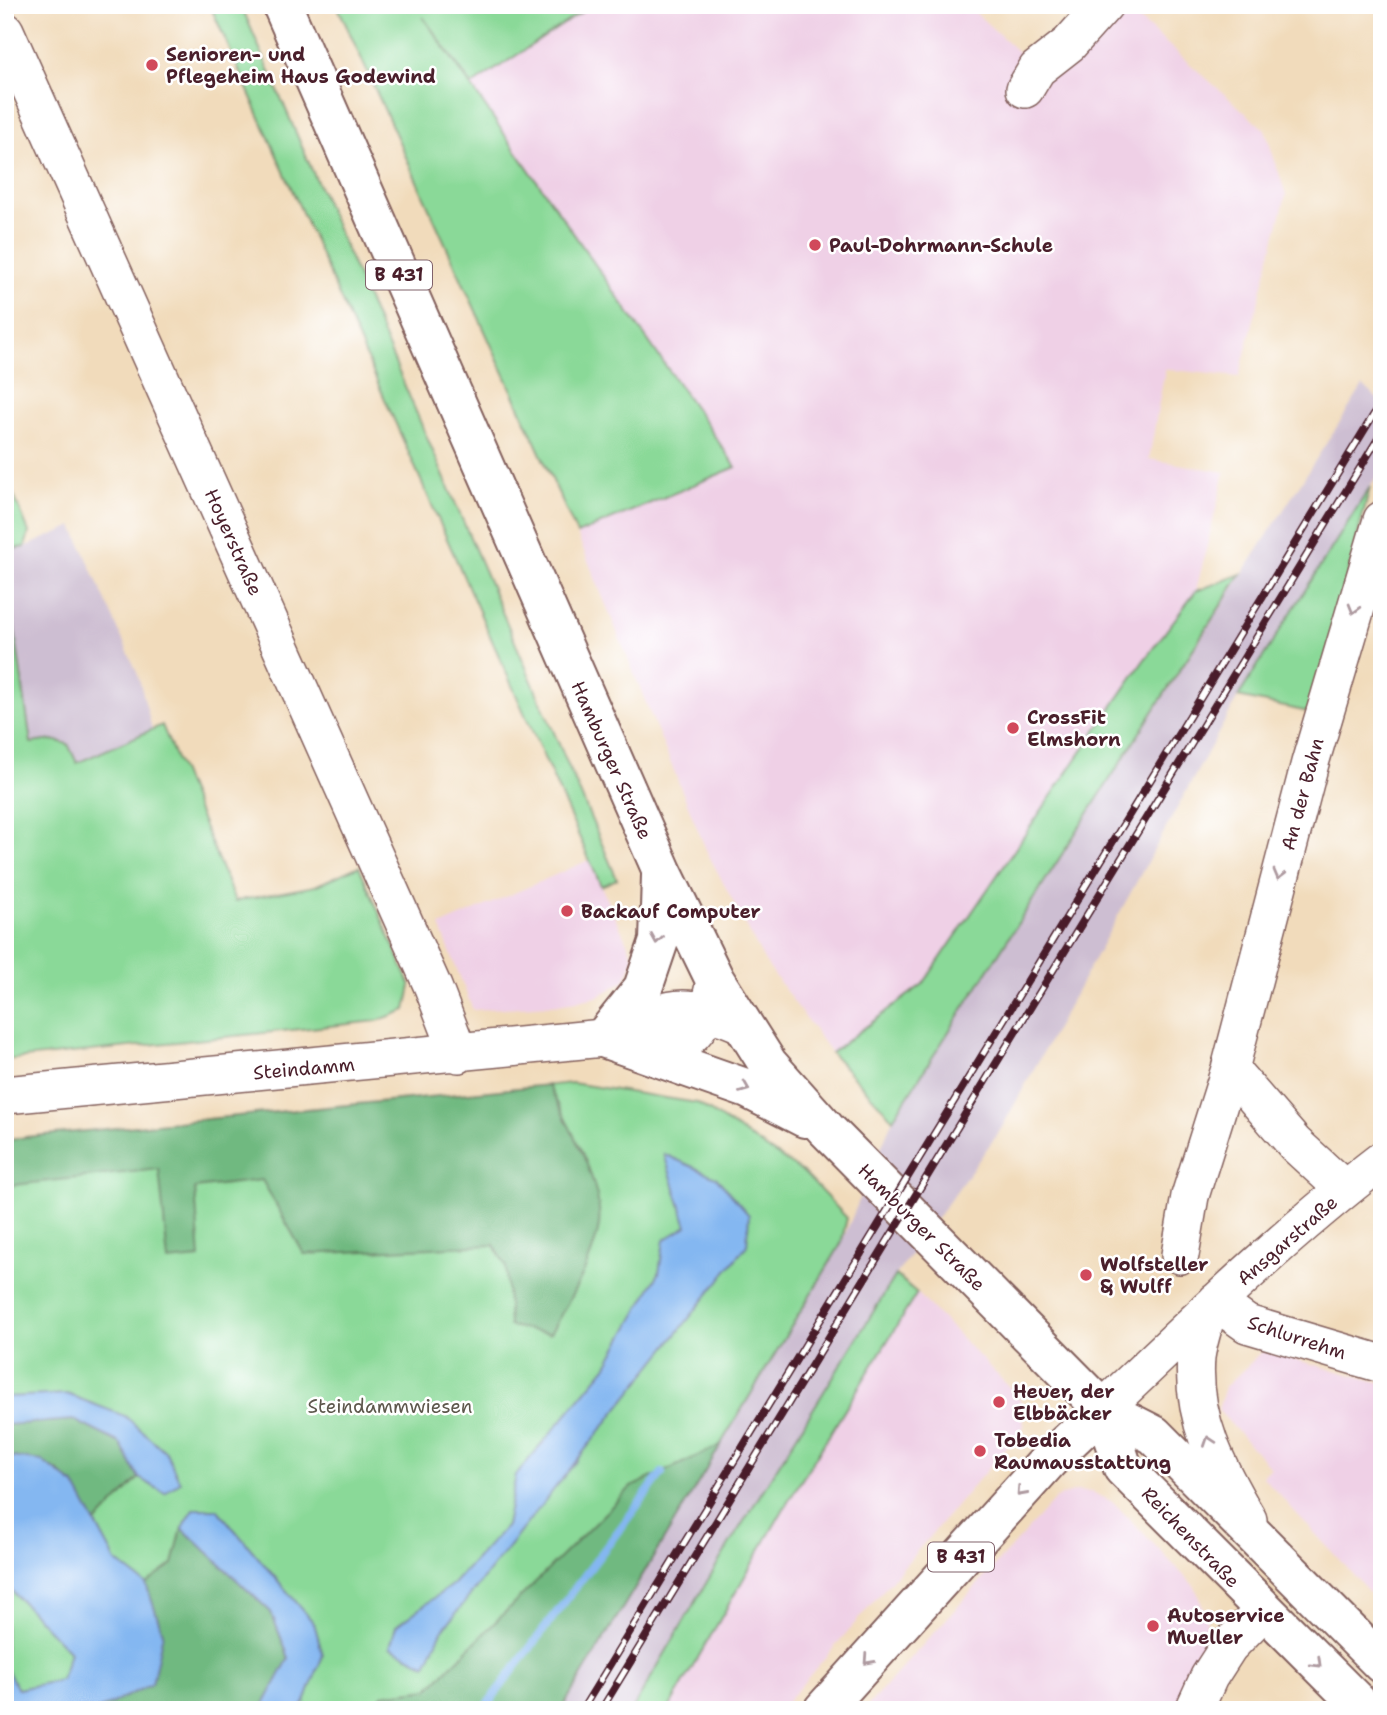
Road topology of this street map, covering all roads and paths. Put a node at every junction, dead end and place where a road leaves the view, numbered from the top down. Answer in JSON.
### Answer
{"nodes":[{"id":1,"x":282,"y":5,"type":"edge"},
{"id":2,"x":1104,"y":5,"type":"edge"},
{"id":3,"x":5,"y":31,"type":"edge"},
{"id":4,"x":1025,"y":89,"type":"dead end"},
{"id":5,"x":1382,"y":520,"type":"edge"},
{"id":6,"x":662,"y":871,"type":"junction"},
{"id":7,"x":721,"y":1004,"type":"junction"},
{"id":8,"x":603,"y":1038,"type":"junction"},
{"id":9,"x":459,"y":1054,"type":"junction"},
{"id":10,"x":1230,"y":1069,"type":"junction"},
{"id":11,"x":5,"y":1095,"type":"edge"},
{"id":12,"x":826,"y":1129,"type":"junction"},
{"id":13,"x":1382,"y":1160,"type":"edge"},
{"id":14,"x":1344,"y":1189,"type":"junction"},
{"id":15,"x":1180,"y":1255,"type":"dead end"},
{"id":16,"x":1212,"y":1306,"type":"junction"},
{"id":17,"x":1382,"y":1364,"type":"edge"},
{"id":18,"x":1103,"y":1409,"type":"junction"},
{"id":19,"x":1262,"y":1545,"type":"junction"},
{"id":20,"x":1263,"y":1611,"type":"junction"},
{"id":21,"x":1382,"y":1664,"type":"edge"},
{"id":22,"x":824,"y":1710,"type":"edge"},
{"id":23,"x":1194,"y":1710,"type":"edge"},
{"id":24,"x":1365,"y":1710,"type":"edge"}],
"edges":[{"from":1,"to":6,"type":"main road","name":"Hamburger Straße","number":"B 431"},
{"from":2,"to":4,"type":"street"},
{"from":3,"to":9,"type":"street","name":"Hoyerstraße"},
{"from":5,"to":10,"type":"street","name":"An der Bahn","one_way":true},
{"from":6,"to":7,"type":"main road","name":"Hamburger Straße","number":"B 431"},
{"from":6,"to":8,"type":"main road","one_way":true},
{"from":7,"to":8,"type":"street","name":"Steindamm"},
{"from":7,"to":12,"type":"main road","name":"Hamburger Straße","number":"B 431"},
{"from":8,"to":9,"type":"street","name":"Steindamm"},
{"from":8,"to":12,"type":"main road","one_way":true},
{"from":9,"to":11,"type":"street","name":"Steindamm"},
{"from":10,"to":14,"type":"street"},
{"from":10,"to":15,"type":"street","name":"An der Bahn"},
{"from":12,"to":18,"type":"main road","name":"Hamburger Straße","number":"B 431"},
{"from":13,"to":14,"type":"street","name":"Ansgarstraße"},
{"from":14,"to":16,"type":"street","name":"Ansgarstraße"},
{"from":16,"to":17,"type":"street","name":"Schlurrehm"},
{"from":16,"to":18,"type":"street","name":"Ansgarstraße"},
{"from":19,"to":16,"type":"street","one_way":true},
{"from":18,"to":19,"type":"main road","number":"B 431"},
{"from":18,"to":20,"type":"main road","name":"Reichenstraße","number":"B 431"},
{"from":18,"to":22,"type":"main road","number":"B 431","one_way":true},
{"from":19,"to":21,"type":"main road","number":"B 431"},
{"from":20,"to":23,"type":"street"},
{"from":20,"to":24,"type":"main road","name":"Reichenstraße","number":"B 431","one_way":true}]}
